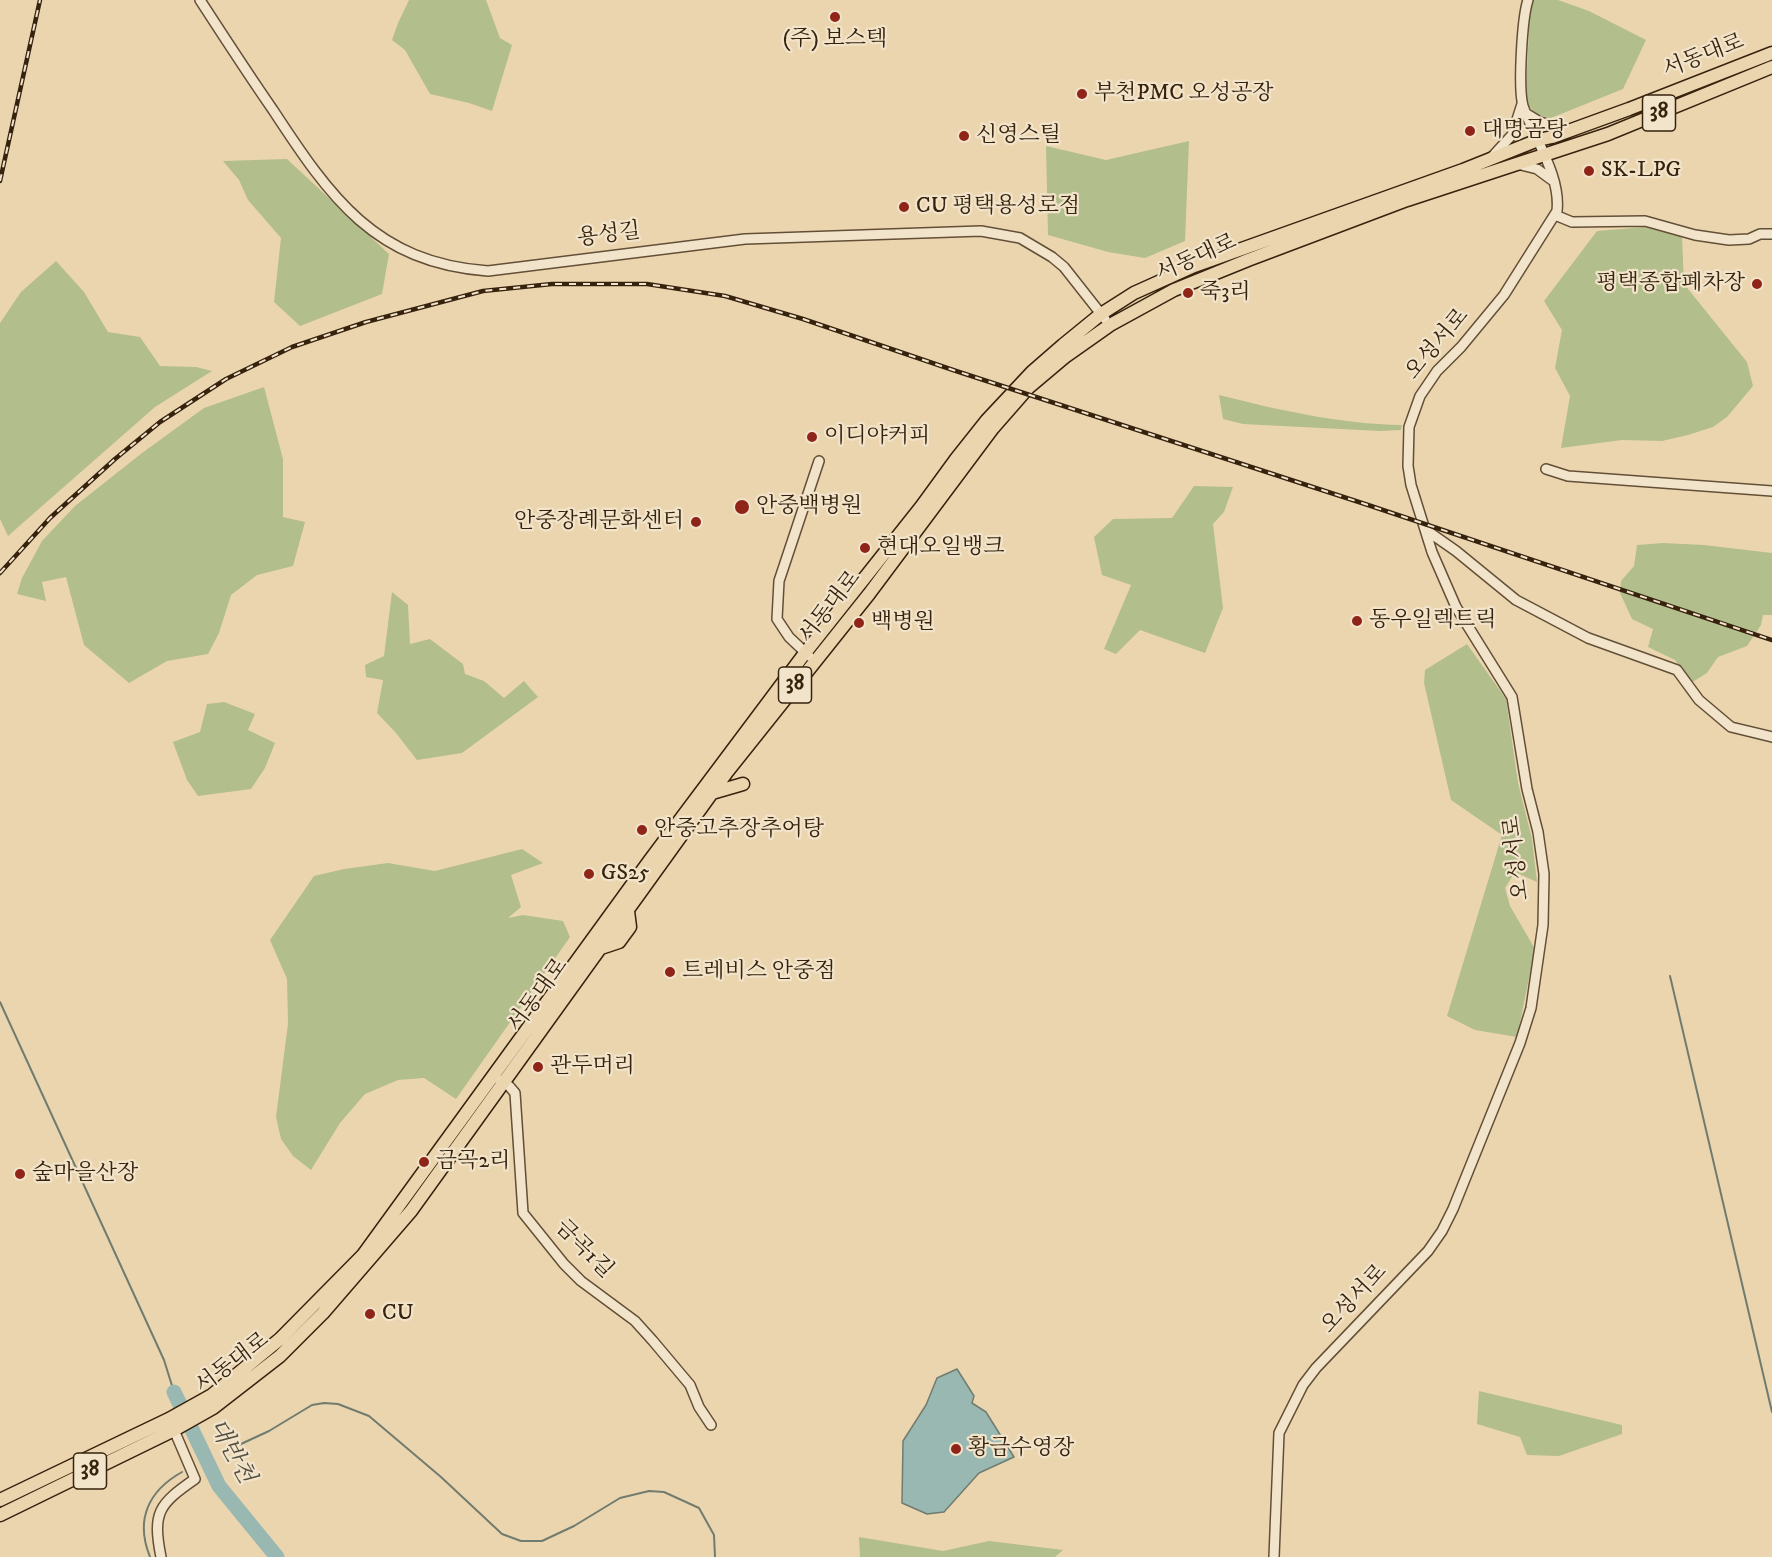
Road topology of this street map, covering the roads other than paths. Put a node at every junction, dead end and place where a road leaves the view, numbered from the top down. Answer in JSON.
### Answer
{"nodes":[{"id":1,"x":200,"y":0,"type":"edge"},
{"id":2,"x":1528,"y":0,"type":"edge"},
{"id":3,"x":1772,"y":53,"type":"edge"},
{"id":4,"x":1772,"y":67,"type":"edge"},
{"id":5,"x":1522,"y":99,"type":"junction"},
{"id":6,"x":1527,"y":114,"type":"junction"},
{"id":7,"x":1571,"y":130,"type":"junction"},
{"id":8,"x":1538,"y":140,"type":"junction"},
{"id":9,"x":1544,"y":154,"type":"junction"},
{"id":10,"x":1490,"y":159,"type":"junction"},
{"id":11,"x":1515,"y":164,"type":"junction"},
{"id":12,"x":1552,"y":180,"type":"junction"},
{"id":13,"x":1555,"y":215,"type":"junction"},
{"id":14,"x":1772,"y":234,"type":"edge"},
{"id":15,"x":1101,"y":314,"type":"junction"},
{"id":16,"x":1110,"y":325,"type":"junction"},
{"id":17,"x":819,"y":461,"type":"dead end"},
{"id":18,"x":1546,"y":469,"type":"dead end"},
{"id":19,"x":1772,"y":491,"type":"edge"},
{"id":20,"x":1425,"y":530,"type":"junction"},
{"id":21,"x":805,"y":653,"type":"junction"},
{"id":22,"x":817,"y":660,"type":"junction"},
{"id":23,"x":1772,"y":737,"type":"edge"},
{"id":24,"x":743,"y":784,"type":"dead end"},
{"id":25,"x":712,"y":793,"type":"junction"},
{"id":26,"x":499,"y":1079,"type":"junction"},
{"id":27,"x":177,"y":1424,"type":"junction"},
{"id":28,"x":711,"y":1425,"type":"dead end"},
{"id":29,"x":0,"y":1500,"type":"edge"},
{"id":30,"x":0,"y":1515,"type":"edge"},
{"id":31,"x":161,"y":1557,"type":"edge"},
{"id":32,"x":1274,"y":1557,"type":"edge"}],
"edges":[{"from":1,"to":15,"type":"street","name":"용성길"},
{"from":2,"to":5,"type":"street"},
{"from":3,"to":7,"type":"main road","name":"서동대로","number":"38"},
{"from":4,"to":9,"type":"main road","name":"서동대로","number":"38"},
{"from":5,"to":6,"type":"street"},
{"from":5,"to":10,"type":"street"},
{"from":6,"to":7,"type":"street"},
{"from":6,"to":8,"type":"street"},
{"from":7,"to":8,"type":"main road","name":"서동대로","number":"38"},
{"from":8,"to":9,"type":"street"},
{"from":8,"to":10,"type":"main road","name":"서동대로","number":"38"},
{"from":9,"to":11,"type":"main road","name":"서동대로","number":"38"},
{"from":9,"to":12,"type":"street"},
{"from":10,"to":15,"type":"main road","name":"서동대로","number":"38"},
{"from":11,"to":12,"type":"street"},
{"from":11,"to":16,"type":"main road","name":"서동대로","number":"38"},
{"from":12,"to":13,"type":"street"},
{"from":13,"to":14,"type":"street"},
{"from":13,"to":20,"type":"street","name":"오성서로"},
{"from":15,"to":16,"type":"street","name":"용성길"},
{"from":15,"to":21,"type":"main road","name":"서동대로","number":"38"},
{"from":16,"to":22,"type":"main road","name":"서동대로","number":"38"},
{"from":17,"to":21,"type":"street"},
{"from":18,"to":19,"type":"street"},
{"from":20,"to":23,"type":"street"},
{"from":20,"to":32,"type":"street","name":"오성서로"},
{"from":21,"to":22,"type":"street"},
{"from":21,"to":26,"type":"main road","name":"서동대로","number":"38"},
{"from":22,"to":25,"type":"main road","name":"서동대로","number":"38"},
{"from":24,"to":25,"type":"main road"},
{"from":25,"to":26,"type":"main road","name":"서동대로","number":"38"},
{"from":26,"to":27,"type":"main road","name":"서동대로","number":"38"},
{"from":26,"to":28,"type":"street","name":"금곡1길"},
{"from":27,"to":29,"type":"main road","name":"서동대로","number":"38"},
{"from":27,"to":30,"type":"main road","name":"서동대로","number":"38"},
{"from":27,"to":31,"type":"street"}]}
